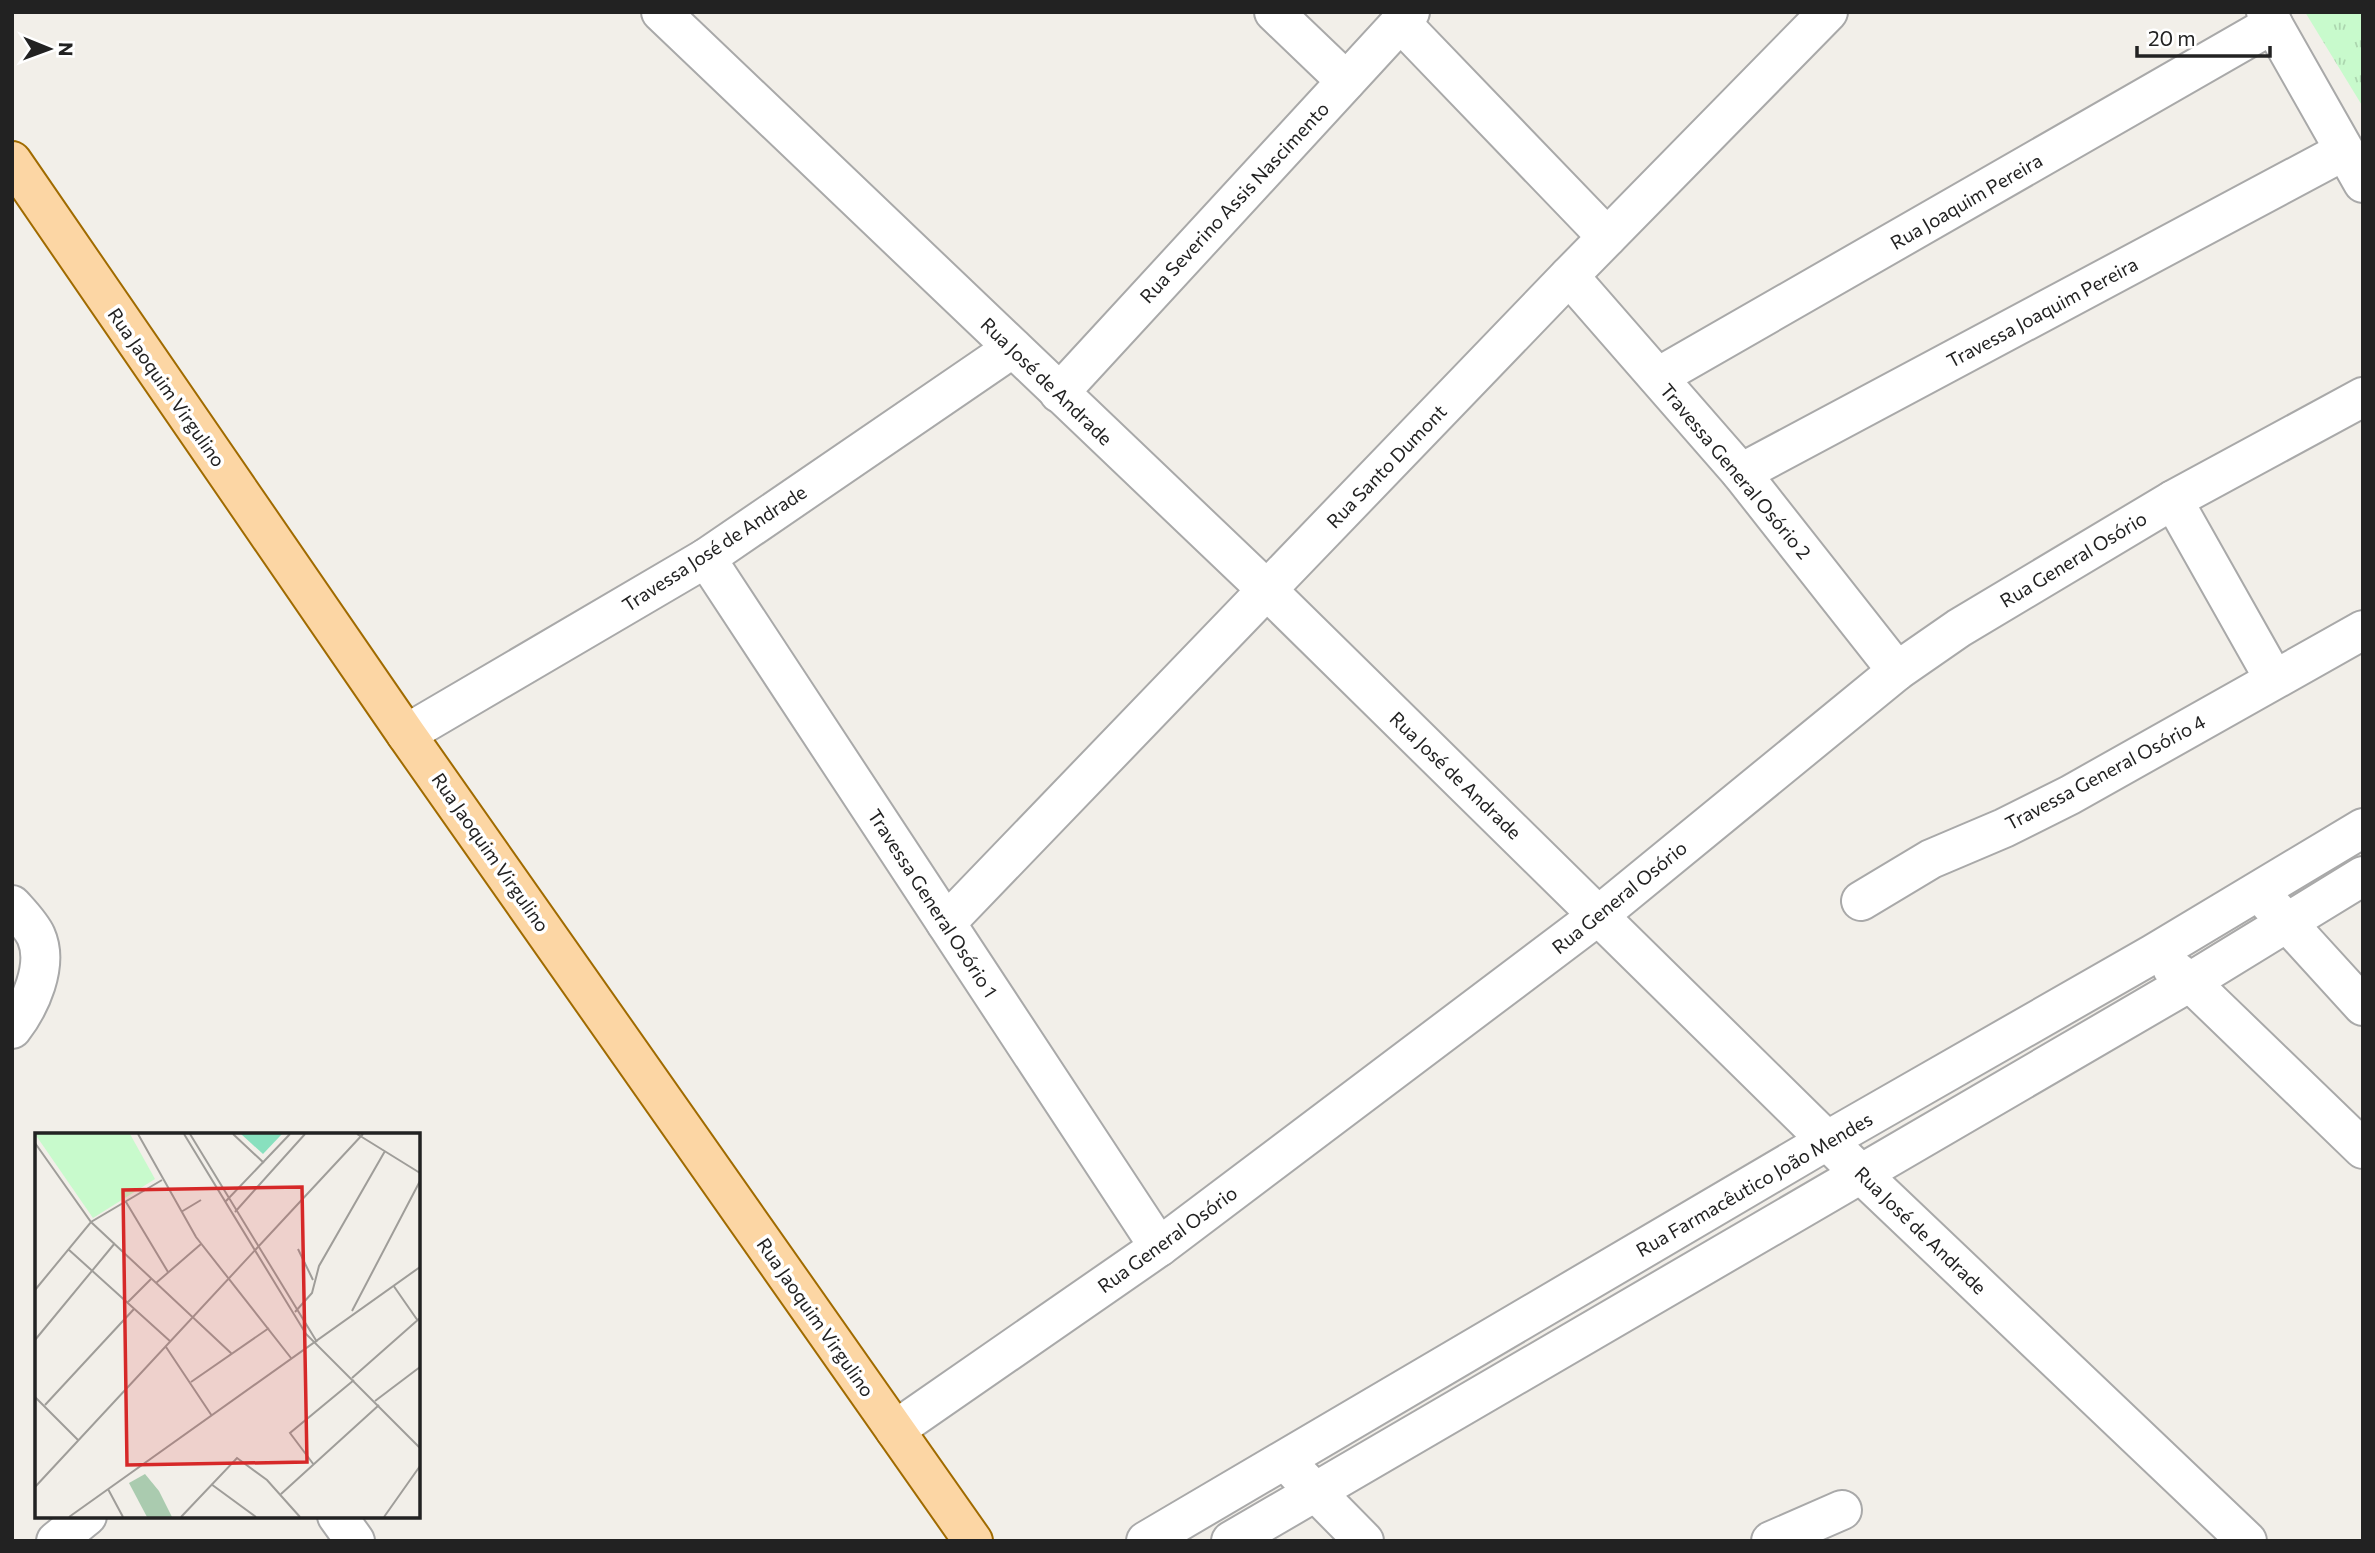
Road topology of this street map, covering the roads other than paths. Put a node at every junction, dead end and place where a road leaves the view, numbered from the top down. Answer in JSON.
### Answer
{"nodes":[{"id":1,"x":661,"y":12,"type":"edge"},
{"id":2,"x":1274,"y":12,"type":"edge"},
{"id":3,"x":1828,"y":12,"type":"edge"},
{"id":4,"x":1405,"y":17,"type":"edge"},
{"id":5,"x":2270,"y":18,"type":"edge"},
{"id":6,"x":1346,"y":81,"type":"junction"},
{"id":7,"x":2344,"y":150,"type":"junction"},
{"id":8,"x":12,"y":161,"type":"edge"},
{"id":9,"x":2363,"y":183,"type":"edge"},
{"id":10,"x":1607,"y":237,"type":"junction"},
{"id":11,"x":1569,"y":276,"type":"junction"},
{"id":12,"x":1013,"y":348,"type":"junction"},
{"id":13,"x":1658,"y":377,"type":"junction"},
{"id":14,"x":1059,"y":393,"type":"junction"},
{"id":15,"x":2363,"y":397,"type":"edge"},
{"id":16,"x":1741,"y":473,"type":"junction"},
{"id":17,"x":2173,"y":500,"type":"junction"},
{"id":18,"x":706,"y":558,"type":"junction"},
{"id":19,"x":1267,"y":590,"type":"junction"},
{"id":20,"x":2363,"y":630,"type":"edge"},
{"id":21,"x":1897,"y":671,"type":"junction"},
{"id":22,"x":2274,"y":679,"type":"junction"},
{"id":23,"x":406,"y":734,"type":"junction"},
{"id":24,"x":2363,"y":828,"type":"edge"},
{"id":25,"x":2363,"y":876,"type":"edge"},
{"id":26,"x":2259,"y":890,"type":"junction"},
{"id":27,"x":1861,"y":901,"type":"dead end"},
{"id":28,"x":12,"y":905,"type":"edge"},
{"id":29,"x":1599,"y":915,"type":"junction"},
{"id":30,"x":2285,"y":922,"type":"junction"},
{"id":31,"x":946,"y":923,"type":"junction"},
{"id":32,"x":2153,"y":954,"type":"junction"},
{"id":33,"x":2190,"y":982,"type":"junction"},
{"id":34,"x":2363,"y":1006,"type":"edge"},
{"id":35,"x":12,"y":1029,"type":"edge"},
{"id":36,"x":1828,"y":1140,"type":"junction"},
{"id":37,"x":2363,"y":1149,"type":"edge"},
{"id":38,"x":1860,"y":1173,"type":"junction"},
{"id":39,"x":1159,"y":1247,"type":"junction"},
{"id":40,"x":895,"y":1430,"type":"junction"},
{"id":41,"x":1283,"y":1459,"type":"junction"},
{"id":42,"x":1314,"y":1492,"type":"junction"},
{"id":43,"x":1842,"y":1510,"type":"dead end"},
{"id":44,"x":85,"y":1518,"type":"edge"},
{"id":45,"x":338,"y":1518,"type":"edge"},
{"id":46,"x":56,"y":1541,"type":"edge"},
{"id":47,"x":355,"y":1541,"type":"edge"},
{"id":48,"x":973,"y":1541,"type":"edge"},
{"id":49,"x":1146,"y":1541,"type":"edge"},
{"id":50,"x":1231,"y":1541,"type":"edge"},
{"id":51,"x":1364,"y":1541,"type":"edge"},
{"id":52,"x":1771,"y":1541,"type":"edge"},
{"id":53,"x":2247,"y":1541,"type":"edge"}],
"edges":[{"from":1,"to":12,"type":"street","name":"Rua José de Andrade"},
{"from":2,"to":6,"type":"street"},
{"from":3,"to":10,"type":"street","name":"Rua Santo Dumont"},
{"from":4,"to":6,"type":"street","name":"Rua Severino Assis Nascimento"},
{"from":4,"to":10,"type":"street"},
{"from":5,"to":7,"type":"street"},
{"from":5,"to":13,"type":"street","name":"Rua Joaquim Pereira"},
{"from":6,"to":14,"type":"street","name":"Rua Severino Assis Nascimento"},
{"from":7,"to":9,"type":"street"},
{"from":7,"to":16,"type":"street","name":"Travessa Joaquim Pereira"},
{"from":8,"to":23,"type":"main road","name":"Rua Jaoquim Virgulino"},
{"from":10,"to":11,"type":"street","name":"Rua Santo Dumont"},
{"from":11,"to":13,"type":"street","name":"Travessa General Osório 2"},
{"from":11,"to":19,"type":"street","name":"Rua Santo Dumont"},
{"from":12,"to":14,"type":"street","name":"Rua José de Andrade"},
{"from":12,"to":18,"type":"street","name":"Travessa José de Andrade"},
{"from":13,"to":16,"type":"street","name":"Travessa General Osório 2"},
{"from":14,"to":19,"type":"street","name":"Rua José de Andrade"},
{"from":15,"to":17,"type":"street","name":"Rua General Osório"},
{"from":16,"to":21,"type":"street","name":"Travessa General Osório 2"},
{"from":17,"to":21,"type":"street","name":"Rua General Osório"},
{"from":17,"to":22,"type":"street"},
{"from":18,"to":23,"type":"street","name":"Travessa José de Andrade"},
{"from":18,"to":31,"type":"street","name":"Travessa General Osório 1"},
{"from":19,"to":29,"type":"street","name":"Rua José de Andrade"},
{"from":19,"to":31,"type":"street","name":"Rua Santo Dumont"},
{"from":20,"to":22,"type":"street","name":"Travessa General Osório 4"},
{"from":21,"to":29,"type":"street","name":"Rua General Osório"},
{"from":22,"to":27,"type":"street","name":"Travessa General Osório 4"},
{"from":23,"to":40,"type":"main road","name":"Rua Jaoquim Virgulino"},
{"from":24,"to":26,"type":"street","name":"Rua Farmacêutico João Mendes"},
{"from":25,"to":30,"type":"street"},
{"from":26,"to":30,"type":"street"},
{"from":26,"to":32,"type":"street","name":"Rua Farmacêutico João Mendes"},
{"from":28,"to":35,"type":"street"},
{"from":29,"to":36,"type":"street","name":"Rua José de Andrade"},
{"from":29,"to":39,"type":"street","name":"Rua General Osório"},
{"from":30,"to":33,"type":"street"},
{"from":30,"to":34,"type":"street"},
{"from":31,"to":39,"type":"street","name":"Travessa General Osório 1"},
{"from":32,"to":33,"type":"street"},
{"from":32,"to":36,"type":"street","name":"Rua Farmacêutico João Mendes"},
{"from":33,"to":37,"type":"street"},
{"from":33,"to":38,"type":"street"},
{"from":36,"to":38,"type":"street","name":"Rua José de Andrade"},
{"from":36,"to":41,"type":"street","name":"Rua Farmacêutico João Mendes"},
{"from":38,"to":42,"type":"street"},
{"from":38,"to":53,"type":"street","name":"Rua José de Andrade"},
{"from":39,"to":40,"type":"street","name":"Rua General Osório"},
{"from":40,"to":48,"type":"main road","name":"Rua Jaoquim Virgulino"},
{"from":41,"to":42,"type":"street"},
{"from":41,"to":49,"type":"street","name":"Rua Farmacêutico João Mendes"},
{"from":42,"to":50,"type":"street"},
{"from":42,"to":51,"type":"street"},
{"from":43,"to":52,"type":"street"},
{"from":44,"to":46,"type":"street"},
{"from":45,"to":47,"type":"street"}]}
